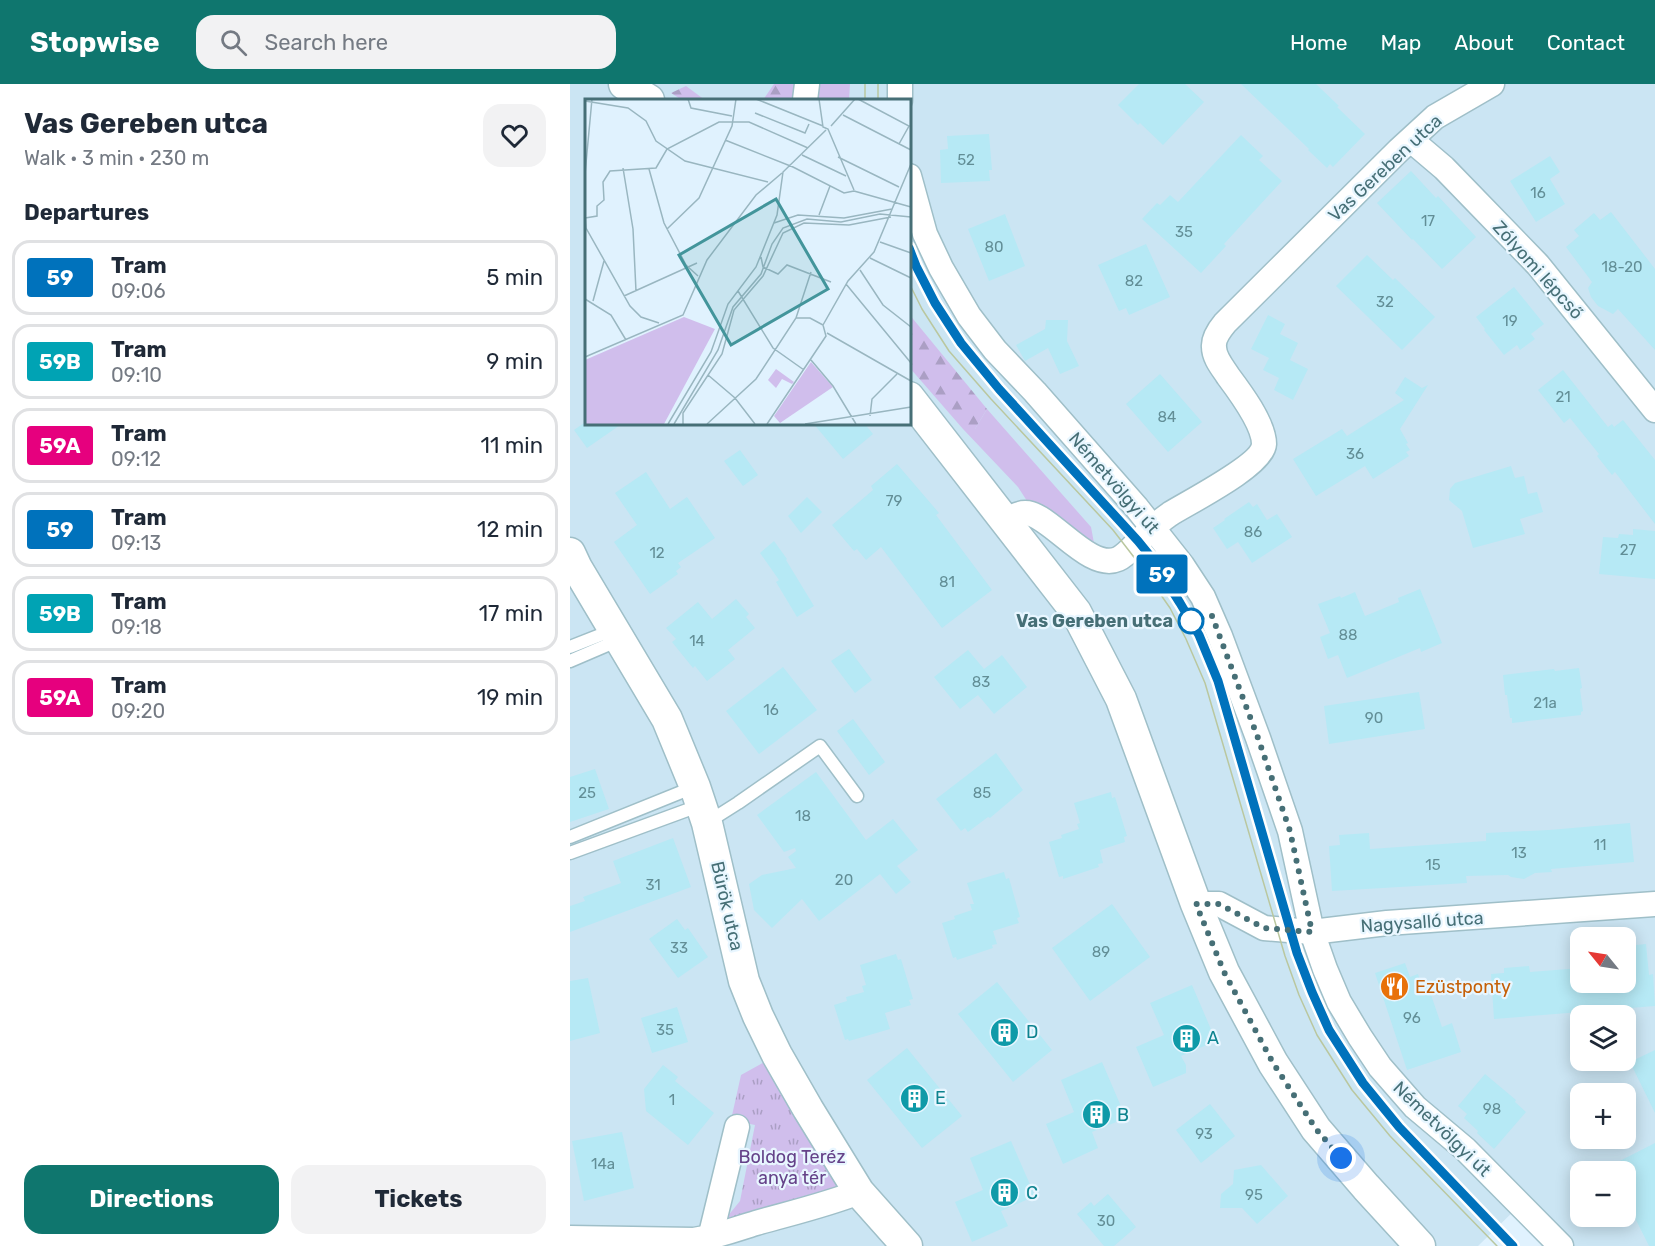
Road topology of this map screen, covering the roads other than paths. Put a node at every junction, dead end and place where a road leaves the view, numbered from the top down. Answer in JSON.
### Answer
{"nodes":[{"id":1,"x":624,"y":84,"type":"edge"},
{"id":2,"x":807,"y":84,"type":"edge"},
{"id":3,"x":1492,"y":84,"type":"edge"},
{"id":4,"x":647,"y":99,"type":"edge"},
{"id":5,"x":805,"y":99,"type":"edge"},
{"id":6,"x":1411,"y":140,"type":"junction"},
{"id":7,"x":910,"y":180,"type":"edge"},
{"id":8,"x":910,"y":398,"type":"edge"},
{"id":9,"x":1655,"y":410,"type":"edge"},
{"id":10,"x":1006,"y":522,"type":"junction"},
{"id":11,"x":1153,"y":528,"type":"junction"},
{"id":12,"x":570,"y":554,"type":"edge"},
{"id":13,"x":616,"y":635,"type":"junction"},
{"id":14,"x":570,"y":647,"type":"edge"},
{"id":15,"x":570,"y":661,"type":"edge"},
{"id":16,"x":857,"y":796,"type":"dead end"},
{"id":17,"x":701,"y":805,"type":"junction"},
{"id":18,"x":570,"y":837,"type":"edge"},
{"id":19,"x":570,"y":853,"type":"edge"},
{"id":20,"x":1196,"y":904,"type":"junction"},
{"id":21,"x":1655,"y":904,"type":"edge"},
{"id":22,"x":1312,"y":932,"type":"junction"},
{"id":23,"x":737,"y":1126,"type":"dead end"},
{"id":24,"x":859,"y":1192,"type":"junction"},
{"id":25,"x":570,"y":1238,"type":"edge"},
{"id":26,"x":710,"y":1242,"type":"edge"},
{"id":27,"x":907,"y":1246,"type":"edge"},
{"id":28,"x":1420,"y":1246,"type":"edge"},
{"id":29,"x":1561,"y":1246,"type":"edge"}],
"edges":[{"from":1,"to":4,"type":"street"},
{"from":2,"to":5,"type":"street"},
{"from":3,"to":6,"type":"street","name":"Vas Gereben utca"},
{"from":6,"to":9,"type":"street","name":"Zólyomi lépcső"},
{"from":6,"to":11,"type":"street","name":"Vas Gereben utca"},
{"from":7,"to":11,"type":"street","name":"Németvölgyi út"},
{"from":8,"to":10,"type":"street"},
{"from":10,"to":11,"type":"street","name":"Vas Gereben utca"},
{"from":10,"to":20,"type":"street"},
{"from":11,"to":22,"type":"street","name":"Németvölgyi út"},
{"from":12,"to":13,"type":"street","name":"Bürök utca"},
{"from":13,"to":14,"type":"lane"},
{"from":13,"to":15,"type":"lane"},
{"from":13,"to":17,"type":"street","name":"Bürök utca"},
{"from":16,"to":17,"type":"lane"},
{"from":17,"to":18,"type":"lane"},
{"from":17,"to":19,"type":"lane"},
{"from":17,"to":24,"type":"street","name":"Bürök utca"},
{"from":20,"to":22,"type":"street","name":"Nagysalló utca"},
{"from":20,"to":28,"type":"street"},
{"from":21,"to":22,"type":"street","name":"Nagysalló utca"},
{"from":22,"to":29,"type":"street","name":"Németvölgyi út"},
{"from":23,"to":26,"type":"street"},
{"from":24,"to":26,"type":"street"},
{"from":24,"to":27,"type":"street","name":"Bürök utca"},
{"from":25,"to":26,"type":"street"}]}
